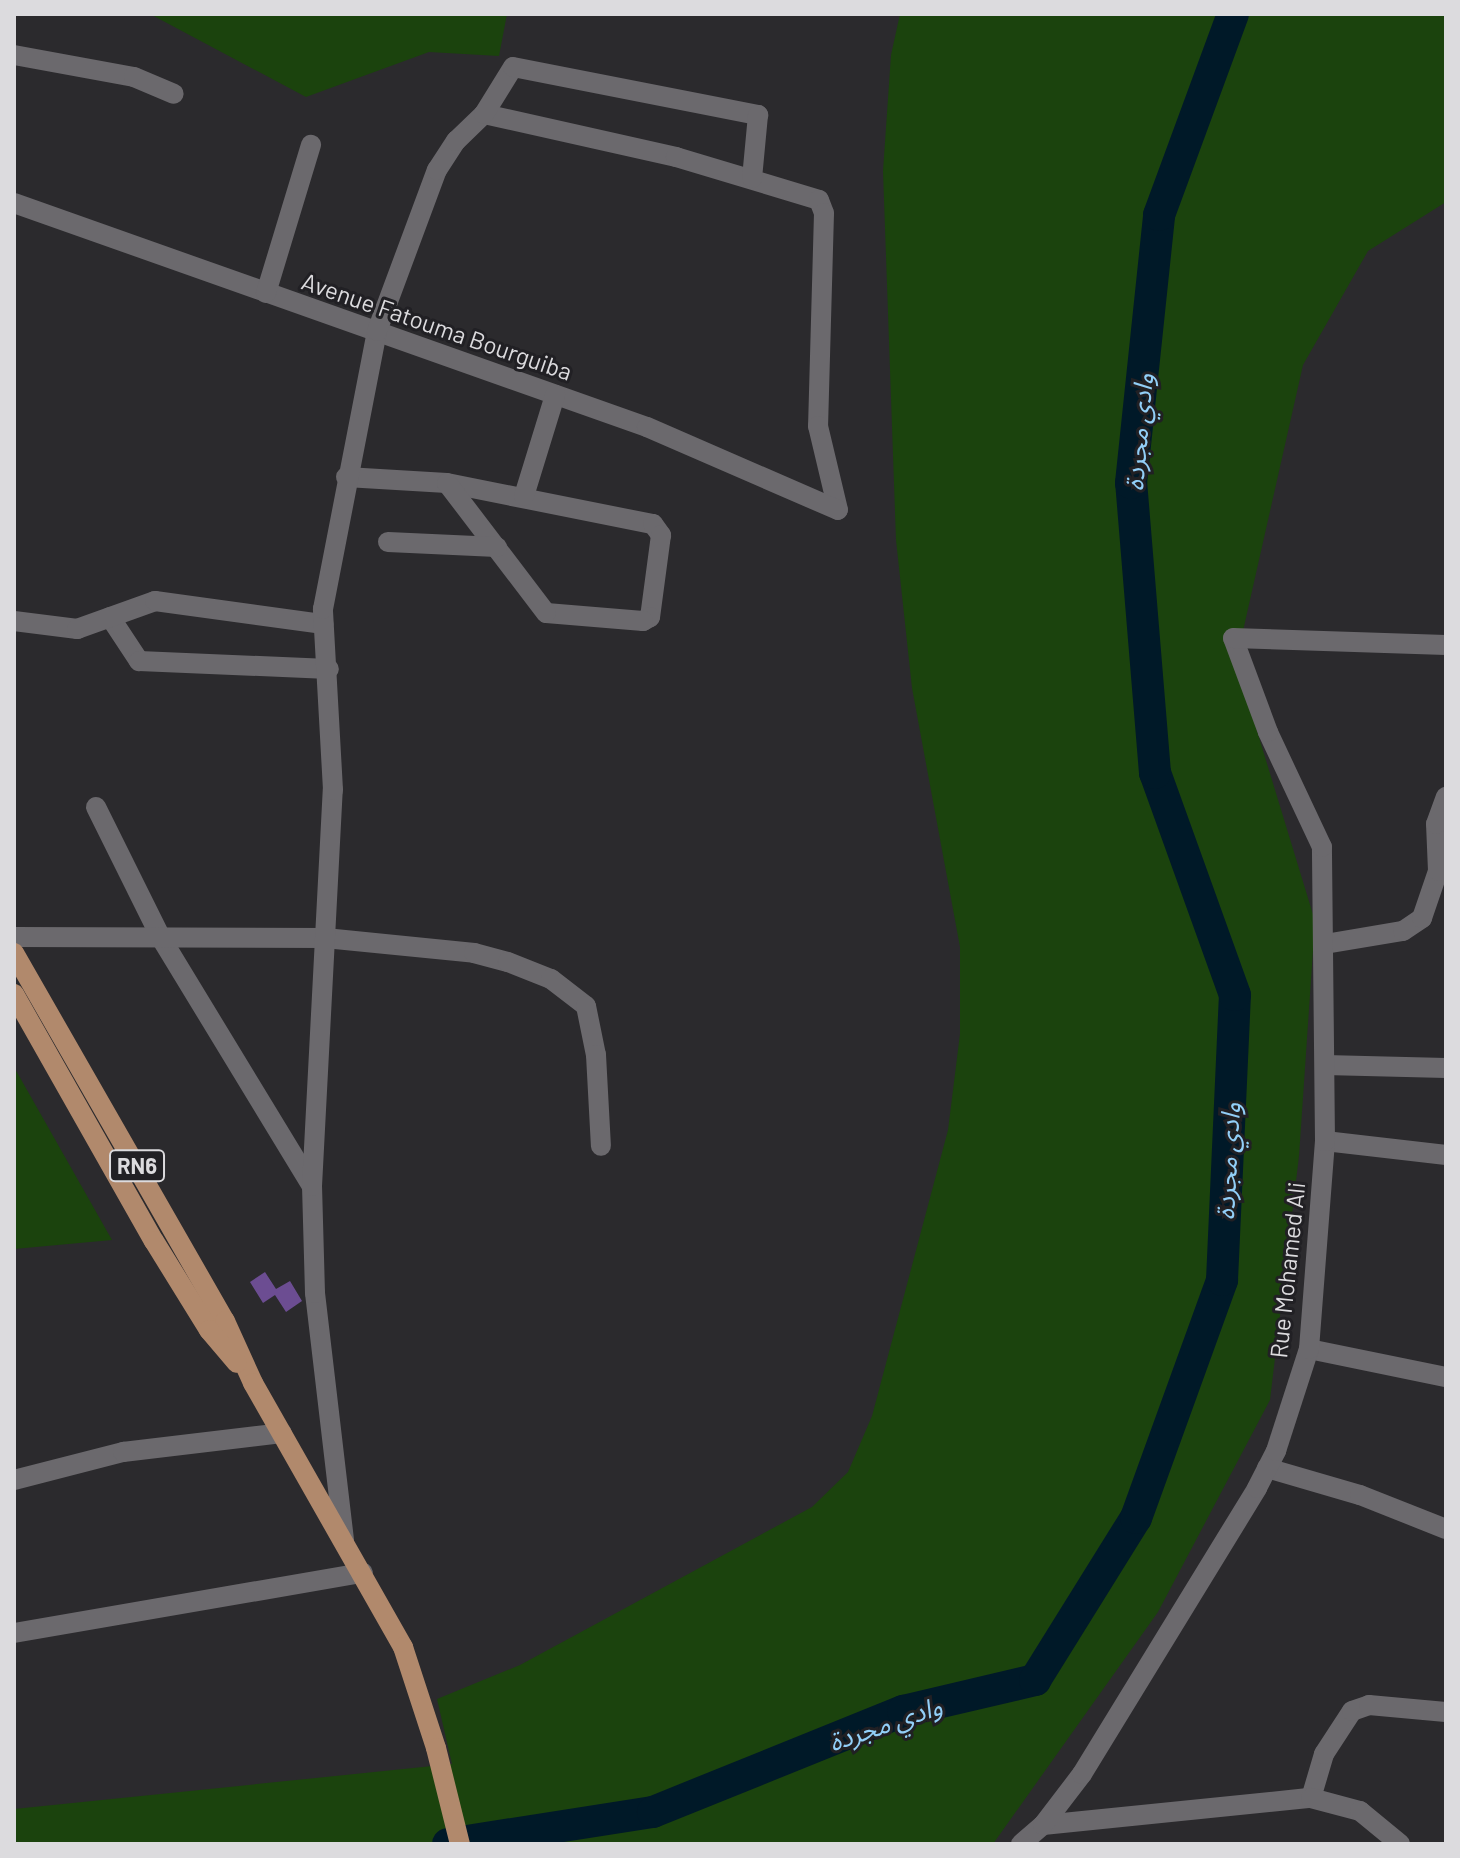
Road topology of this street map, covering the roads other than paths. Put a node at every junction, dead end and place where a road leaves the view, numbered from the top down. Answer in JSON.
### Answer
{"nodes":[{"id":1,"x":14,"y":55,"type":"edge"},
{"id":2,"x":174,"y":94,"type":"dead end"},
{"id":3,"x":484,"y":114,"type":"junction"},
{"id":4,"x":311,"y":145,"type":"dead end"},
{"id":5,"x":752,"y":178,"type":"junction"},
{"id":6,"x":14,"y":203,"type":"edge"},
{"id":7,"x":266,"y":293,"type":"junction"},
{"id":8,"x":377,"y":331,"type":"junction"},
{"id":9,"x":555,"y":395,"type":"junction"},
{"id":10,"x":346,"y":477,"type":"junction"},
{"id":11,"x":447,"y":483,"type":"junction"},
{"id":12,"x":524,"y":496,"type":"junction"},
{"id":13,"x":388,"y":542,"type":"dead end"},
{"id":14,"x":497,"y":547,"type":"junction"},
{"id":15,"x":110,"y":617,"type":"junction"},
{"id":16,"x":14,"y":621,"type":"edge"},
{"id":17,"x":323,"y":624,"type":"junction"},
{"id":18,"x":1446,"y":645,"type":"edge"},
{"id":19,"x":329,"y":669,"type":"junction"},
{"id":20,"x":1446,"y":797,"type":"edge"},
{"id":21,"x":96,"y":807,"type":"dead end"},
{"id":22,"x":1442,"y":871,"type":"edge"},
{"id":23,"x":14,"y":937,"type":"edge"},
{"id":24,"x":161,"y":938,"type":"junction"},
{"id":25,"x":325,"y":938,"type":"junction"},
{"id":26,"x":1325,"y":944,"type":"junction"},
{"id":27,"x":14,"y":953,"type":"edge"},
{"id":28,"x":14,"y":994,"type":"edge"},
{"id":29,"x":1325,"y":1065,"type":"junction"},
{"id":30,"x":1446,"y":1068,"type":"edge"},
{"id":31,"x":1325,"y":1141,"type":"junction"},
{"id":32,"x":601,"y":1146,"type":"dead end"},
{"id":33,"x":1446,"y":1155,"type":"edge"},
{"id":34,"x":312,"y":1186,"type":"junction"},
{"id":35,"x":152,"y":1192,"type":"junction"},
{"id":36,"x":131,"y":1201,"type":"junction"},
{"id":37,"x":1309,"y":1349,"type":"junction"},
{"id":38,"x":1446,"y":1377,"type":"edge"},
{"id":39,"x":253,"y":1383,"type":"junction"},
{"id":40,"x":282,"y":1433,"type":"junction"},
{"id":41,"x":1267,"y":1468,"type":"junction"},
{"id":42,"x":14,"y":1480,"type":"edge"},
{"id":43,"x":1446,"y":1529,"type":"edge"},
{"id":44,"x":344,"y":1540,"type":"junction"},
{"id":45,"x":363,"y":1573,"type":"junction"},
{"id":46,"x":14,"y":1633,"type":"edge"},
{"id":47,"x":1446,"y":1712,"type":"edge"},
{"id":48,"x":1311,"y":1798,"type":"junction"},
{"id":49,"x":1043,"y":1825,"type":"junction"},
{"id":50,"x":460,"y":1844,"type":"edge"},
{"id":51,"x":1021,"y":1844,"type":"edge"},
{"id":52,"x":1400,"y":1844,"type":"edge"}],
"edges":[{"from":1,"to":2,"type":"street"},
{"from":3,"to":5,"type":"street"},
{"from":3,"to":5,"type":"street"},
{"from":3,"to":8,"type":"street"},
{"from":4,"to":7,"type":"street"},
{"from":5,"to":9,"type":"street","name":"Avenue Fatouma Bourguiba"},
{"from":6,"to":7,"type":"street","name":"Avenue Fatouma Bourguiba"},
{"from":7,"to":8,"type":"street","name":"Avenue Fatouma Bourguiba"},
{"from":8,"to":9,"type":"street","name":"Avenue Fatouma Bourguiba"},
{"from":8,"to":10,"type":"street"},
{"from":9,"to":12,"type":"street"},
{"from":10,"to":11,"type":"street"},
{"from":10,"to":17,"type":"street"},
{"from":11,"to":12,"type":"street"},
{"from":11,"to":14,"type":"street"},
{"from":12,"to":14,"type":"street"},
{"from":13,"to":14,"type":"street"},
{"from":15,"to":16,"type":"street"},
{"from":15,"to":17,"type":"street"},
{"from":15,"to":19,"type":"street"},
{"from":17,"to":19,"type":"street"},
{"from":18,"to":26,"type":"street","name":"Rue Mohamed Ali"},
{"from":19,"to":25,"type":"street"},
{"from":20,"to":22,"type":"street"},
{"from":21,"to":24,"type":"street"},
{"from":22,"to":26,"type":"street"},
{"from":23,"to":24,"type":"street"},
{"from":24,"to":25,"type":"street"},
{"from":24,"to":34,"type":"street"},
{"from":25,"to":32,"type":"street"},
{"from":25,"to":34,"type":"street"},
{"from":26,"to":29,"type":"street","name":"Rue Mohamed Ali"},
{"from":27,"to":35,"type":"main road","number":"RN6"},
{"from":28,"to":36,"type":"main road","number":"RN6"},
{"from":29,"to":30,"type":"street"},
{"from":29,"to":31,"type":"street","name":"Rue Mohamed Ali"},
{"from":31,"to":33,"type":"street"},
{"from":31,"to":37,"type":"street","name":"Rue Mohamed Ali"},
{"from":34,"to":44,"type":"street"},
{"from":35,"to":36,"type":"main road"},
{"from":35,"to":39,"type":"main road","number":"RN6"},
{"from":36,"to":39,"type":"main road","number":"RN6"},
{"from":37,"to":38,"type":"street"},
{"from":37,"to":41,"type":"street","name":"Rue Mohamed Ali"},
{"from":39,"to":40,"type":"main road","number":"RN6"},
{"from":40,"to":42,"type":"street"},
{"from":40,"to":44,"type":"main road","number":"RN6"},
{"from":41,"to":43,"type":"street"},
{"from":41,"to":49,"type":"street","name":"Rue Mohamed Ali"},
{"from":44,"to":45,"type":"main road","number":"RN6"},
{"from":45,"to":46,"type":"street"},
{"from":45,"to":50,"type":"main road","number":"RN6"},
{"from":47,"to":48,"type":"street"},
{"from":48,"to":49,"type":"street"},
{"from":48,"to":52,"type":"street"},
{"from":49,"to":51,"type":"street","name":"Rue Mohamed Ali"}]}
